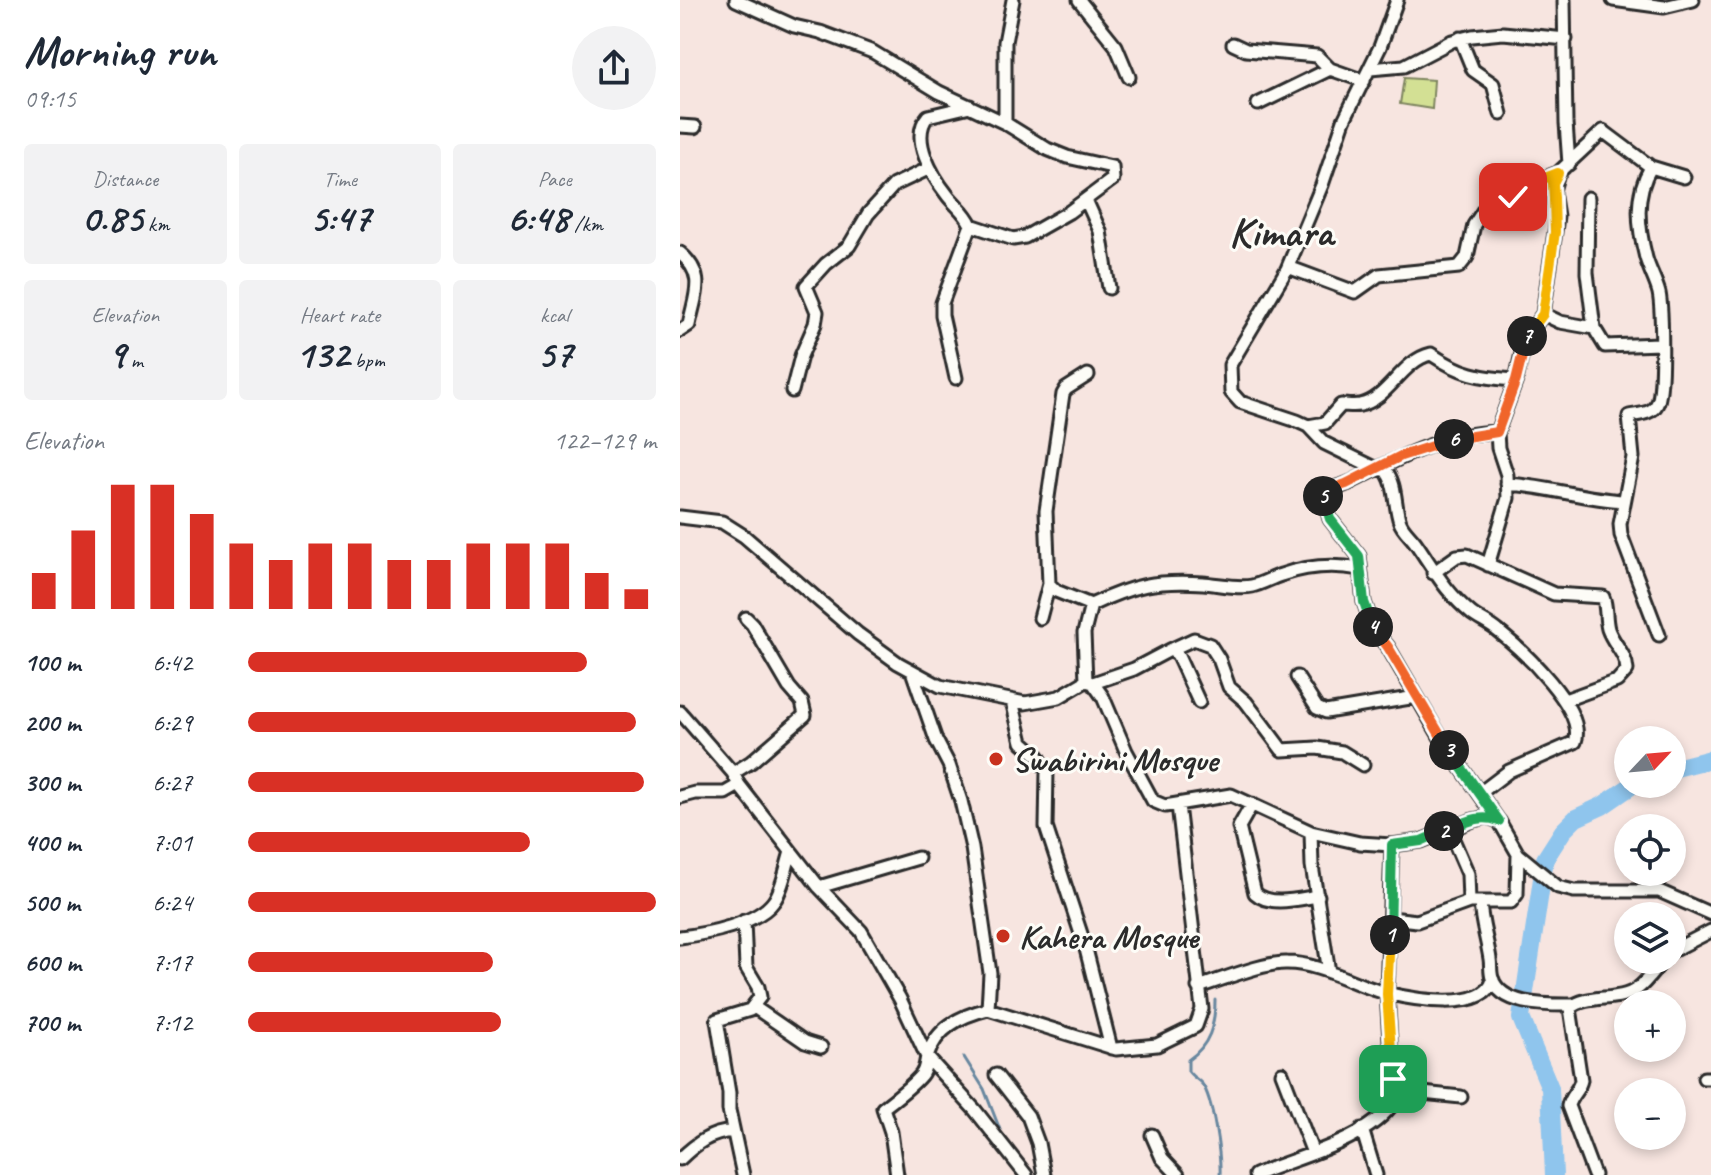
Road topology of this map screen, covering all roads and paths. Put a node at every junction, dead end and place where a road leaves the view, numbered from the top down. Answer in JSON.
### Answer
{"nodes":[{"id":1,"x":736,"y":0,"type":"edge"},
{"id":2,"x":1013,"y":0,"type":"edge"},
{"id":3,"x":1079,"y":0,"type":"edge"},
{"id":4,"x":1397,"y":0,"type":"edge"},
{"id":5,"x":1564,"y":0,"type":"edge"},
{"id":6,"x":1613,"y":0,"type":"edge"},
{"id":7,"x":1693,"y":0,"type":"edge"},
{"id":8,"x":1664,"y":3,"type":"edge"},
{"id":9,"x":1460,"y":38,"type":"junction"},
{"id":10,"x":1566,"y":39,"type":"junction"},
{"id":11,"x":1233,"y":44,"type":"dead end"},
{"id":12,"x":1330,"y":69,"type":"junction"},
{"id":13,"x":1370,"y":69,"type":"junction"},
{"id":14,"x":1129,"y":77,"type":"dead end"},
{"id":15,"x":1364,"y":81,"type":"junction"},
{"id":16,"x":1258,"y":104,"type":"dead end"},
{"id":17,"x":970,"y":106,"type":"junction"},
{"id":18,"x":1501,"y":114,"type":"dead end"},
{"id":19,"x":1005,"y":123,"type":"junction"},
{"id":20,"x":680,"y":126,"type":"edge"},
{"id":21,"x":695,"y":127,"type":"dead end"},
{"id":22,"x":1569,"y":164,"type":"junction"},
{"id":23,"x":1651,"y":167,"type":"junction"},
{"id":24,"x":930,"y":168,"type":"junction"},
{"id":25,"x":1558,"y":173,"type":"junction"},
{"id":26,"x":1684,"y":177,"type":"dead end"},
{"id":27,"x":1588,"y":198,"type":"dead end"},
{"id":28,"x":1086,"y":200,"type":"junction"},
{"id":29,"x":971,"y":225,"type":"junction"},
{"id":30,"x":680,"y":253,"type":"edge"},
{"id":31,"x":1288,"y":267,"type":"junction"},
{"id":32,"x":1109,"y":288,"type":"dead end"},
{"id":33,"x":1543,"y":314,"type":"junction"},
{"id":34,"x":1594,"y":328,"type":"junction"},
{"id":35,"x":680,"y":331,"type":"edge"},
{"id":36,"x":1660,"y":344,"type":"junction"},
{"id":37,"x":1088,"y":375,"type":"dead end"},
{"id":38,"x":956,"y":378,"type":"dead end"},
{"id":39,"x":1516,"y":380,"type":"junction"},
{"id":40,"x":792,"y":391,"type":"dead end"},
{"id":41,"x":1308,"y":426,"type":"junction"},
{"id":42,"x":1497,"y":432,"type":"junction"},
{"id":43,"x":1377,"y":469,"type":"junction"},
{"id":44,"x":1507,"y":484,"type":"junction"},
{"id":45,"x":1624,"y":501,"type":"junction"},
{"id":46,"x":680,"y":517,"type":"edge"},
{"id":47,"x":1488,"y":565,"type":"junction"},
{"id":48,"x":1360,"y":569,"type":"junction"},
{"id":49,"x":1433,"y":573,"type":"junction"},
{"id":50,"x":1049,"y":584,"type":"junction"},
{"id":51,"x":1091,"y":605,"type":"junction"},
{"id":52,"x":746,"y":618,"type":"dead end"},
{"id":53,"x":1040,"y":618,"type":"dead end"},
{"id":54,"x":1659,"y":635,"type":"dead end"},
{"id":55,"x":1170,"y":650,"type":"junction"},
{"id":56,"x":912,"y":671,"type":"junction"},
{"id":57,"x":1297,"y":677,"type":"dead end"},
{"id":58,"x":1090,"y":682,"type":"junction"},
{"id":59,"x":1416,"y":697,"type":"junction"},
{"id":60,"x":1565,"y":700,"type":"junction"},
{"id":61,"x":1012,"y":701,"type":"junction"},
{"id":62,"x":1199,"y":702,"type":"dead end"},
{"id":63,"x":680,"y":712,"type":"edge"},
{"id":64,"x":1363,"y":765,"type":"dead end"},
{"id":65,"x":733,"y":773,"type":"junction"},
{"id":66,"x":739,"y":785,"type":"junction"},
{"id":67,"x":1480,"y":793,"type":"junction"},
{"id":68,"x":680,"y":797,"type":"edge"},
{"id":69,"x":1252,"y":804,"type":"junction"},
{"id":70,"x":1178,"y":805,"type":"junction"},
{"id":71,"x":1499,"y":821,"type":"junction"},
{"id":72,"x":1449,"y":830,"type":"junction"},
{"id":73,"x":1311,"y":832,"type":"junction"},
{"id":74,"x":1392,"y":845,"type":"junction"},
{"id":75,"x":791,"y":852,"type":"junction"},
{"id":76,"x":1518,"y":854,"type":"junction"},
{"id":77,"x":918,"y":858,"type":"dead end"},
{"id":78,"x":819,"y":887,"type":"junction"},
{"id":79,"x":1318,"y":896,"type":"junction"},
{"id":80,"x":1474,"y":902,"type":"junction"},
{"id":81,"x":1711,"y":914,"type":"edge"},
{"id":82,"x":1391,"y":918,"type":"junction"},
{"id":83,"x":744,"y":921,"type":"junction"},
{"id":84,"x":1711,"y":931,"type":"edge"},
{"id":85,"x":680,"y":937,"type":"edge"},
{"id":86,"x":1686,"y":944,"type":"edge"},
{"id":87,"x":1329,"y":972,"type":"junction"},
{"id":88,"x":1650,"y":974,"type":"edge"},
{"id":89,"x":1493,"y":980,"type":"junction"},
{"id":90,"x":1198,"y":987,"type":"junction"},
{"id":91,"x":1387,"y":994,"type":"junction"},
{"id":92,"x":1573,"y":1005,"type":"junction"},
{"id":93,"x":754,"y":1007,"type":"junction"},
{"id":94,"x":988,"y":1009,"type":"junction"},
{"id":95,"x":821,"y":1047,"type":"dead end"},
{"id":96,"x":1111,"y":1048,"type":"junction"},
{"id":97,"x":927,"y":1057,"type":"junction"},
{"id":98,"x":1282,"y":1073,"type":"dead end"},
{"id":99,"x":996,"y":1075,"type":"dead end"},
{"id":100,"x":1394,"y":1090,"type":"junction"},
{"id":101,"x":1461,"y":1097,"type":"dead end"},
{"id":102,"x":1362,"y":1129,"type":"junction"},
{"id":103,"x":733,"y":1131,"type":"junction"},
{"id":104,"x":1152,"y":1135,"type":"dead end"},
{"id":105,"x":1313,"y":1153,"type":"junction"},
{"id":106,"x":680,"y":1159,"type":"edge"},
{"id":107,"x":1175,"y":1174,"type":"edge"},
{"id":108,"x":743,"y":1175,"type":"edge"},
{"id":109,"x":897,"y":1175,"type":"edge"},
{"id":110,"x":1026,"y":1175,"type":"edge"},
{"id":111,"x":1044,"y":1175,"type":"edge"},
{"id":112,"x":1255,"y":1175,"type":"edge"},
{"id":113,"x":1376,"y":1175,"type":"edge"},
{"id":114,"x":1594,"y":1175,"type":"edge"}],
"edges":[{"from":1,"to":17,"type":"street"},
{"from":2,"to":19,"type":"street"},
{"from":3,"to":14,"type":"street"},
{"from":4,"to":13,"type":"street"},
{"from":5,"to":10,"type":"street"},
{"from":6,"to":8,"type":"street"},
{"from":7,"to":8,"type":"street"},
{"from":9,"to":10,"type":"street"},
{"from":9,"to":13,"type":"street"},
{"from":9,"to":18,"type":"street"},
{"from":10,"to":22,"type":"street"},
{"from":11,"to":12,"type":"street"},
{"from":12,"to":15,"type":"street"},
{"from":12,"to":16,"type":"street"},
{"from":13,"to":15,"type":"street"},
{"from":15,"to":31,"type":"street"},
{"from":17,"to":19,"type":"street"},
{"from":17,"to":24,"type":"street"},
{"from":19,"to":28,"type":"street"},
{"from":20,"to":21,"type":"street"},
{"from":22,"to":23,"type":"street"},
{"from":22,"to":25,"type":"street"},
{"from":23,"to":26,"type":"street"},
{"from":23,"to":36,"type":"street"},
{"from":24,"to":29,"type":"street"},
{"from":24,"to":40,"type":"street"},
{"from":25,"to":31,"type":"street"},
{"from":25,"to":33,"type":"street"},
{"from":27,"to":34,"type":"street"},
{"from":28,"to":29,"type":"street"},
{"from":28,"to":32,"type":"street"},
{"from":29,"to":38,"type":"street"},
{"from":30,"to":35,"type":"street"},
{"from":31,"to":41,"type":"street"},
{"from":33,"to":34,"type":"street"},
{"from":33,"to":39,"type":"street"},
{"from":34,"to":36,"type":"street"},
{"from":36,"to":45,"type":"street"},
{"from":37,"to":50,"type":"street"},
{"from":39,"to":41,"type":"street"},
{"from":39,"to":42,"type":"street"},
{"from":41,"to":43,"type":"street"},
{"from":42,"to":43,"type":"street"},
{"from":42,"to":44,"type":"street"},
{"from":43,"to":48,"type":"street"},
{"from":43,"to":49,"type":"street"},
{"from":44,"to":45,"type":"street"},
{"from":44,"to":47,"type":"street"},
{"from":45,"to":54,"type":"street"},
{"from":46,"to":56,"type":"street"},
{"from":47,"to":49,"type":"street"},
{"from":47,"to":60,"type":"street"},
{"from":48,"to":51,"type":"street"},
{"from":48,"to":59,"type":"street"},
{"from":49,"to":60,"type":"street"},
{"from":50,"to":51,"type":"street"},
{"from":50,"to":53,"type":"street"},
{"from":51,"to":58,"type":"street"},
{"from":52,"to":65,"type":"street"},
{"from":55,"to":58,"type":"street"},
{"from":55,"to":62,"type":"street"},
{"from":55,"to":64,"type":"street"},
{"from":56,"to":61,"type":"street"},
{"from":56,"to":94,"type":"street"},
{"from":57,"to":59,"type":"street"},
{"from":58,"to":61,"type":"street"},
{"from":58,"to":70,"type":"street"},
{"from":59,"to":67,"type":"street"},
{"from":60,"to":67,"type":"street"},
{"from":61,"to":96,"type":"street"},
{"from":63,"to":65,"type":"street"},
{"from":65,"to":66,"type":"street"},
{"from":66,"to":68,"type":"street"},
{"from":66,"to":75,"type":"street"},
{"from":67,"to":71,"type":"street"},
{"from":69,"to":70,"type":"street"},
{"from":69,"to":73,"type":"street"},
{"from":69,"to":79,"type":"street"},
{"from":70,"to":90,"type":"street"},
{"from":71,"to":72,"type":"street"},
{"from":71,"to":76,"type":"street"},
{"from":72,"to":74,"type":"street"},
{"from":72,"to":80,"type":"street"},
{"from":73,"to":74,"type":"street"},
{"from":73,"to":79,"type":"street"},
{"from":74,"to":82,"type":"street"},
{"from":75,"to":78,"type":"street"},
{"from":75,"to":83,"type":"street"},
{"from":76,"to":80,"type":"street"},
{"from":76,"to":81,"type":"street"},
{"from":77,"to":78,"type":"street"},
{"from":78,"to":97,"type":"street"},
{"from":79,"to":87,"type":"street"},
{"from":80,"to":82,"type":"street"},
{"from":80,"to":89,"type":"street"},
{"from":82,"to":91,"type":"street"},
{"from":83,"to":85,"type":"street"},
{"from":83,"to":93,"type":"street"},
{"from":84,"to":86,"type":"street"},
{"from":87,"to":90,"type":"street"},
{"from":87,"to":91,"type":"street"},
{"from":88,"to":92,"type":"street"},
{"from":89,"to":91,"type":"street"},
{"from":89,"to":92,"type":"street"},
{"from":90,"to":96,"type":"street"},
{"from":91,"to":100,"type":"street"},
{"from":92,"to":114,"type":"street"},
{"from":93,"to":95,"type":"street"},
{"from":93,"to":103,"type":"street"},
{"from":94,"to":96,"type":"street"},
{"from":94,"to":97,"type":"street"},
{"from":97,"to":109,"type":"street"},
{"from":97,"to":110,"type":"street"},
{"from":98,"to":105,"type":"street"},
{"from":99,"to":111,"type":"street"},
{"from":100,"to":101,"type":"street"},
{"from":100,"to":102,"type":"street"},
{"from":102,"to":105,"type":"street"},
{"from":102,"to":113,"type":"street"},
{"from":103,"to":106,"type":"street"},
{"from":103,"to":108,"type":"street"},
{"from":104,"to":107,"type":"street"},
{"from":105,"to":112,"type":"street"}]}
